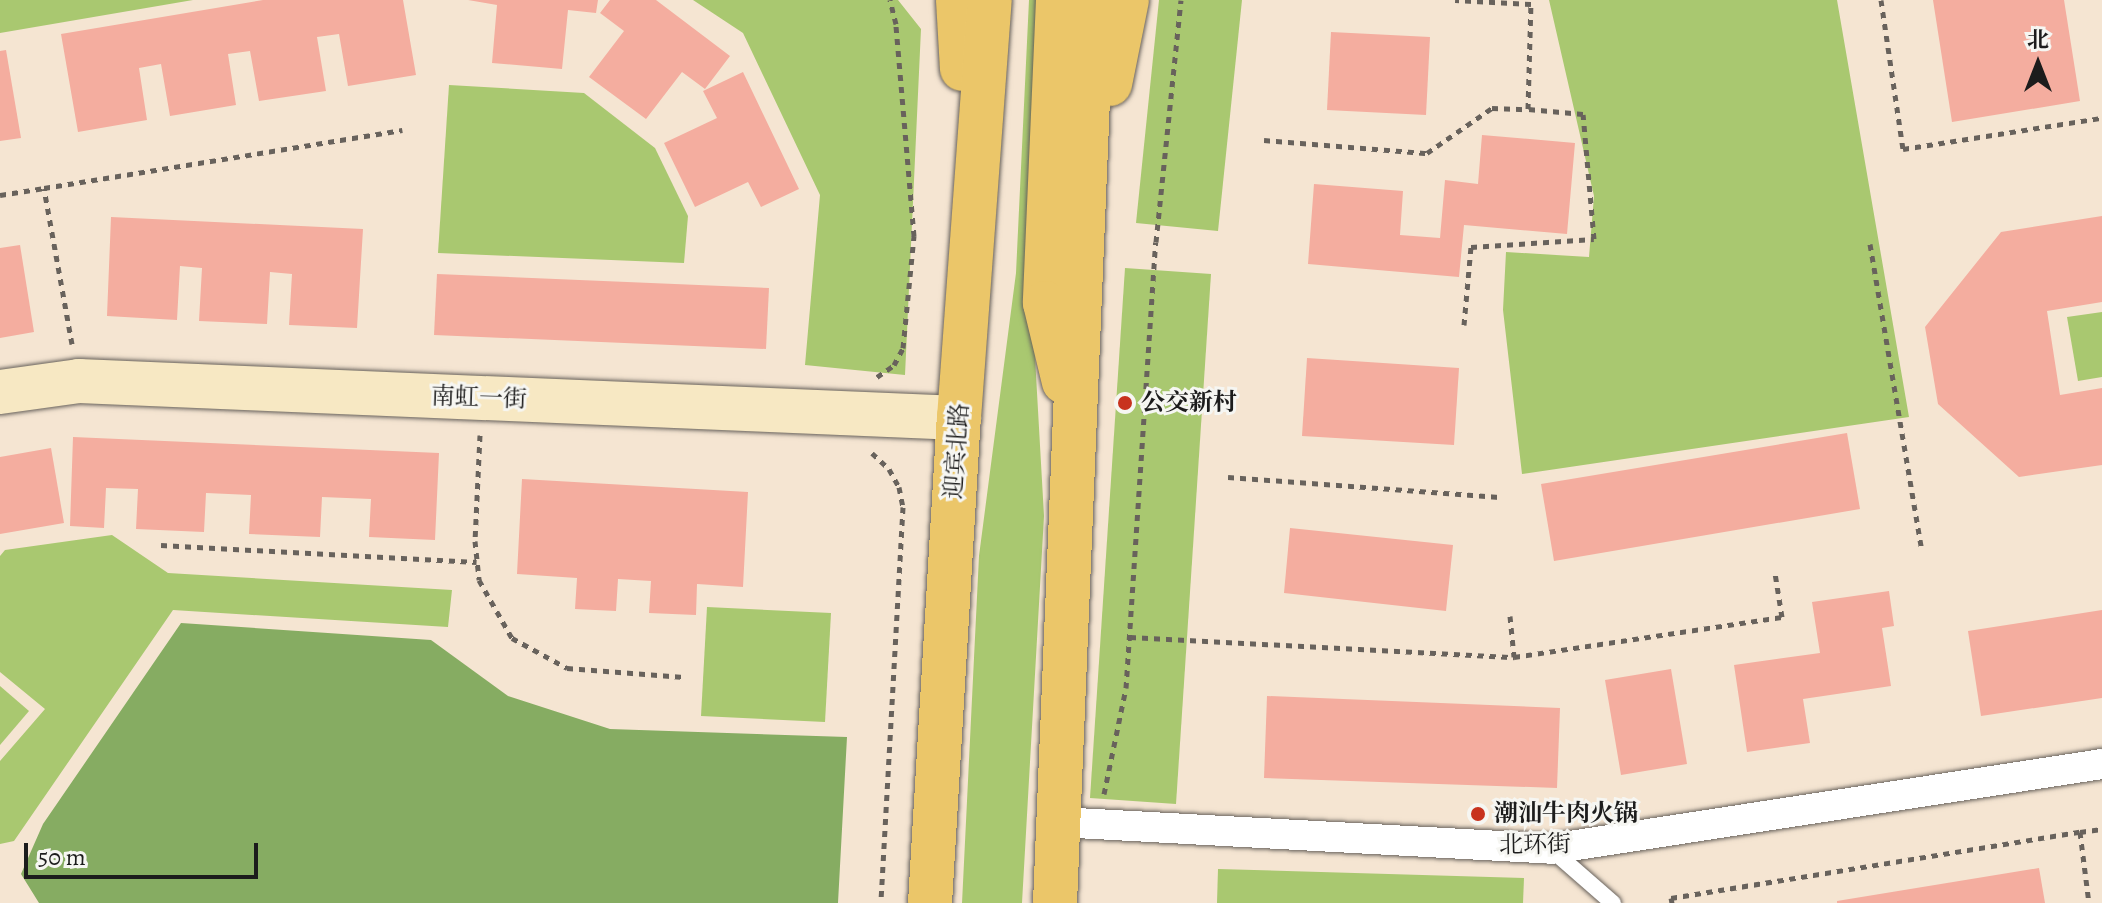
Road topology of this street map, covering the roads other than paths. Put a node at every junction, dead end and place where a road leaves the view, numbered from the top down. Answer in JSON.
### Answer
{"nodes":[{"id":1,"x":958,"y":0,"type":"edge"},
{"id":2,"x":990,"y":0,"type":"edge"},
{"id":3,"x":1058,"y":0,"type":"edge"},
{"id":4,"x":1092,"y":0,"type":"edge"},
{"id":5,"x":1127,"y":0,"type":"edge"},
{"id":6,"x":1088,"y":159,"type":"junction"},
{"id":7,"x":973,"y":239,"type":"junction"},
{"id":8,"x":0,"y":392,"type":"edge"},
{"id":9,"x":959,"y":418,"type":"junction"},
{"id":10,"x":1076,"y":435,"type":"junction"},
{"id":11,"x":2102,"y":764,"type":"edge"},
{"id":12,"x":1078,"y":823,"type":"junction"},
{"id":13,"x":1551,"y":849,"type":"junction"},
{"id":14,"x":930,"y":903,"type":"edge"},
{"id":15,"x":1055,"y":903,"type":"edge"},
{"id":16,"x":1613,"y":903,"type":"edge"}],
"edges":[{"from":1,"to":7,"type":"main road"},
{"from":2,"to":7,"type":"main road","name":"迎宾北路"},
{"from":3,"to":10,"type":"main road"},
{"from":4,"to":6,"type":"main road"},
{"from":5,"to":6,"type":"main road"},
{"from":6,"to":10,"type":"main road"},
{"from":7,"to":9,"type":"main road","name":"迎宾北路"},
{"from":8,"to":9,"type":"main road","name":"南虹一街"},
{"from":9,"to":14,"type":"main road","name":"迎宾北路"},
{"from":10,"to":12,"type":"main road"},
{"from":11,"to":13,"type":"street","name":"北环街"},
{"from":12,"to":13,"type":"street","name":"北环街"},
{"from":12,"to":15,"type":"main road"},
{"from":13,"to":16,"type":"lane"}]}
